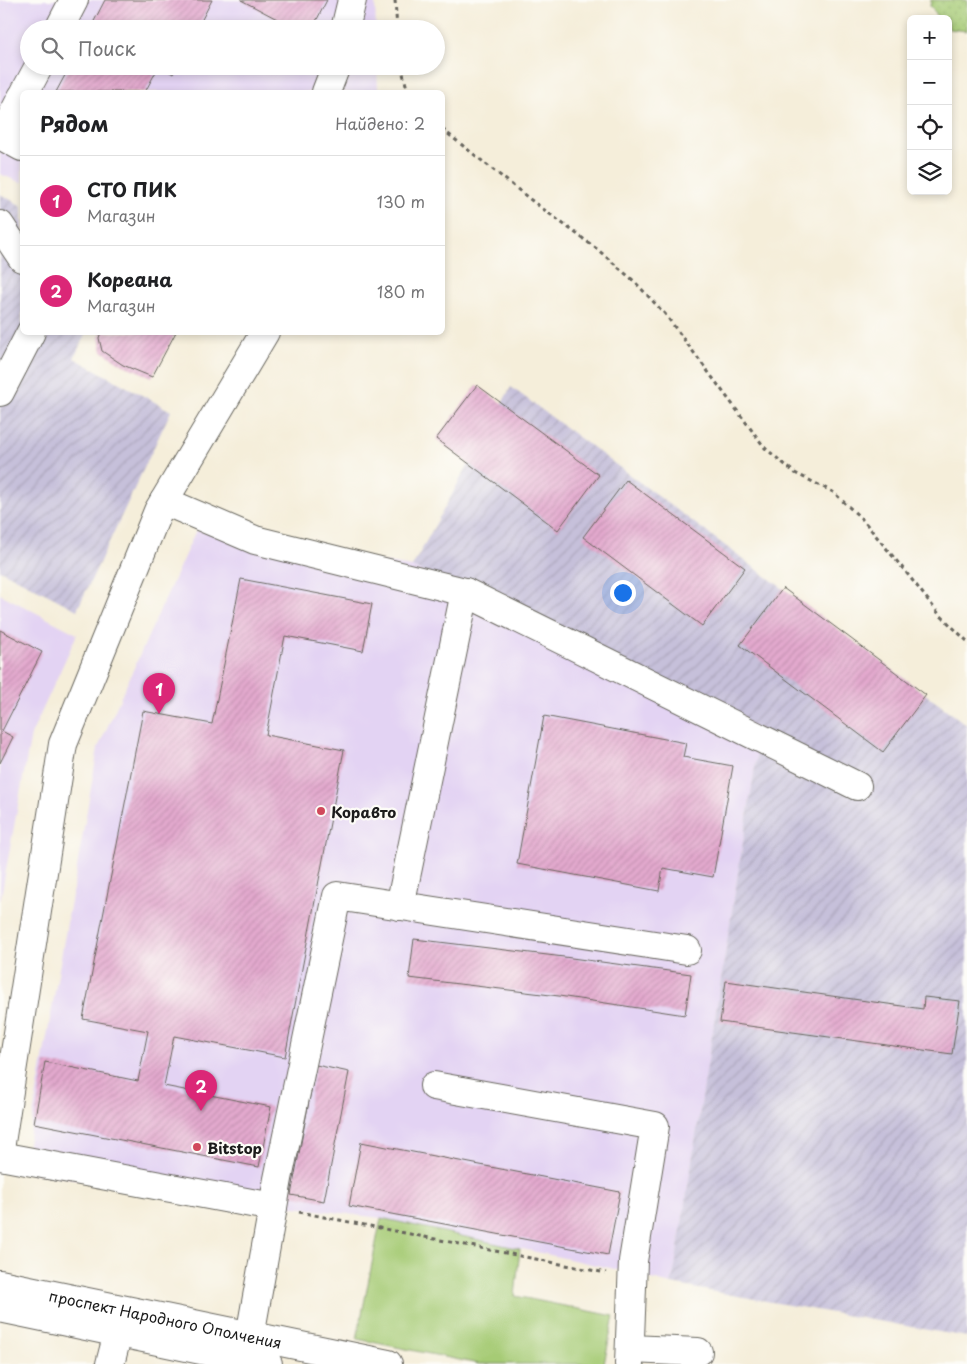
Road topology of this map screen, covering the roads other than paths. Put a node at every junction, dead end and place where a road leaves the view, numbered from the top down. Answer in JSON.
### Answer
{"nodes":[{"id":1,"x":74,"y":0,"type":"edge"},
{"id":2,"x":352,"y":0,"type":"edge"},
{"id":3,"x":64,"y":20,"type":"edge"},
{"id":4,"x":347,"y":20,"type":"edge"},
{"id":5,"x":34,"y":75,"type":"edge"},
{"id":6,"x":333,"y":75,"type":"edge"},
{"id":7,"x":26,"y":90,"type":"edge"},
{"id":8,"x":327,"y":90,"type":"edge"},
{"id":9,"x":20,"y":103,"type":"edge"},
{"id":10,"x":8,"y":139,"type":"edge"},
{"id":11,"x":0,"y":225,"type":"edge"},
{"id":12,"x":20,"y":255,"type":"edge"},
{"id":13,"x":29,"y":335,"type":"edge"},
{"id":14,"x":263,"y":335,"type":"edge"},
{"id":15,"x":0,"y":392,"type":"edge"},
{"id":16,"x":164,"y":501,"type":"junction"},
{"id":17,"x":465,"y":592,"type":"junction"},
{"id":18,"x":856,"y":786,"type":"dead end"},
{"id":19,"x":400,"y":906,"type":"junction"},
{"id":20,"x":687,"y":950,"type":"dead end"},
{"id":21,"x":434,"y":1086,"type":"dead end"},
{"id":22,"x":0,"y":1149,"type":"edge"},
{"id":23,"x":0,"y":1156,"type":"edge"},
{"id":24,"x":273,"y":1207,"type":"junction"},
{"id":25,"x":0,"y":1284,"type":"edge"},
{"id":26,"x":0,"y":1308,"type":"edge"},
{"id":27,"x":118,"y":1333,"type":"junction"},
{"id":28,"x":250,"y":1336,"type":"junction"},
{"id":29,"x":698,"y":1352,"type":"dead end"},
{"id":30,"x":630,"y":1356,"type":"edge"},
{"id":31,"x":110,"y":1364,"type":"edge"},
{"id":32,"x":268,"y":1364,"type":"edge"},
{"id":33,"x":388,"y":1364,"type":"edge"}],
"edges":[{"from":1,"to":3,"type":"main road"},
{"from":2,"to":4,"type":"main road"},
{"from":5,"to":7,"type":"main road"},
{"from":6,"to":8,"type":"main road"},
{"from":9,"to":10,"type":"main road"},
{"from":11,"to":12,"type":"main road"},
{"from":13,"to":15,"type":"main road"},
{"from":14,"to":16,"type":"main road"},
{"from":16,"to":17,"type":"main road"},
{"from":16,"to":22,"type":"main road"},
{"from":17,"to":18,"type":"main road"},
{"from":17,"to":19,"type":"main road"},
{"from":19,"to":20,"type":"main road"},
{"from":19,"to":24,"type":"main road"},
{"from":21,"to":30,"type":"main road"},
{"from":23,"to":24,"type":"main road"},
{"from":24,"to":28,"type":"main road"},
{"from":25,"to":28,"type":"main road","name":"проспект Народного Ополчения"},
{"from":26,"to":27,"type":"main road","name":"проспект Народного Ополчения"},
{"from":27,"to":31,"type":"main road"},
{"from":27,"to":32,"type":"main road","name":"проспект Народного Ополчения"},
{"from":28,"to":33,"type":"main road","name":"проспект Народного Ополчения"},
{"from":29,"to":30,"type":"main road"}]}
